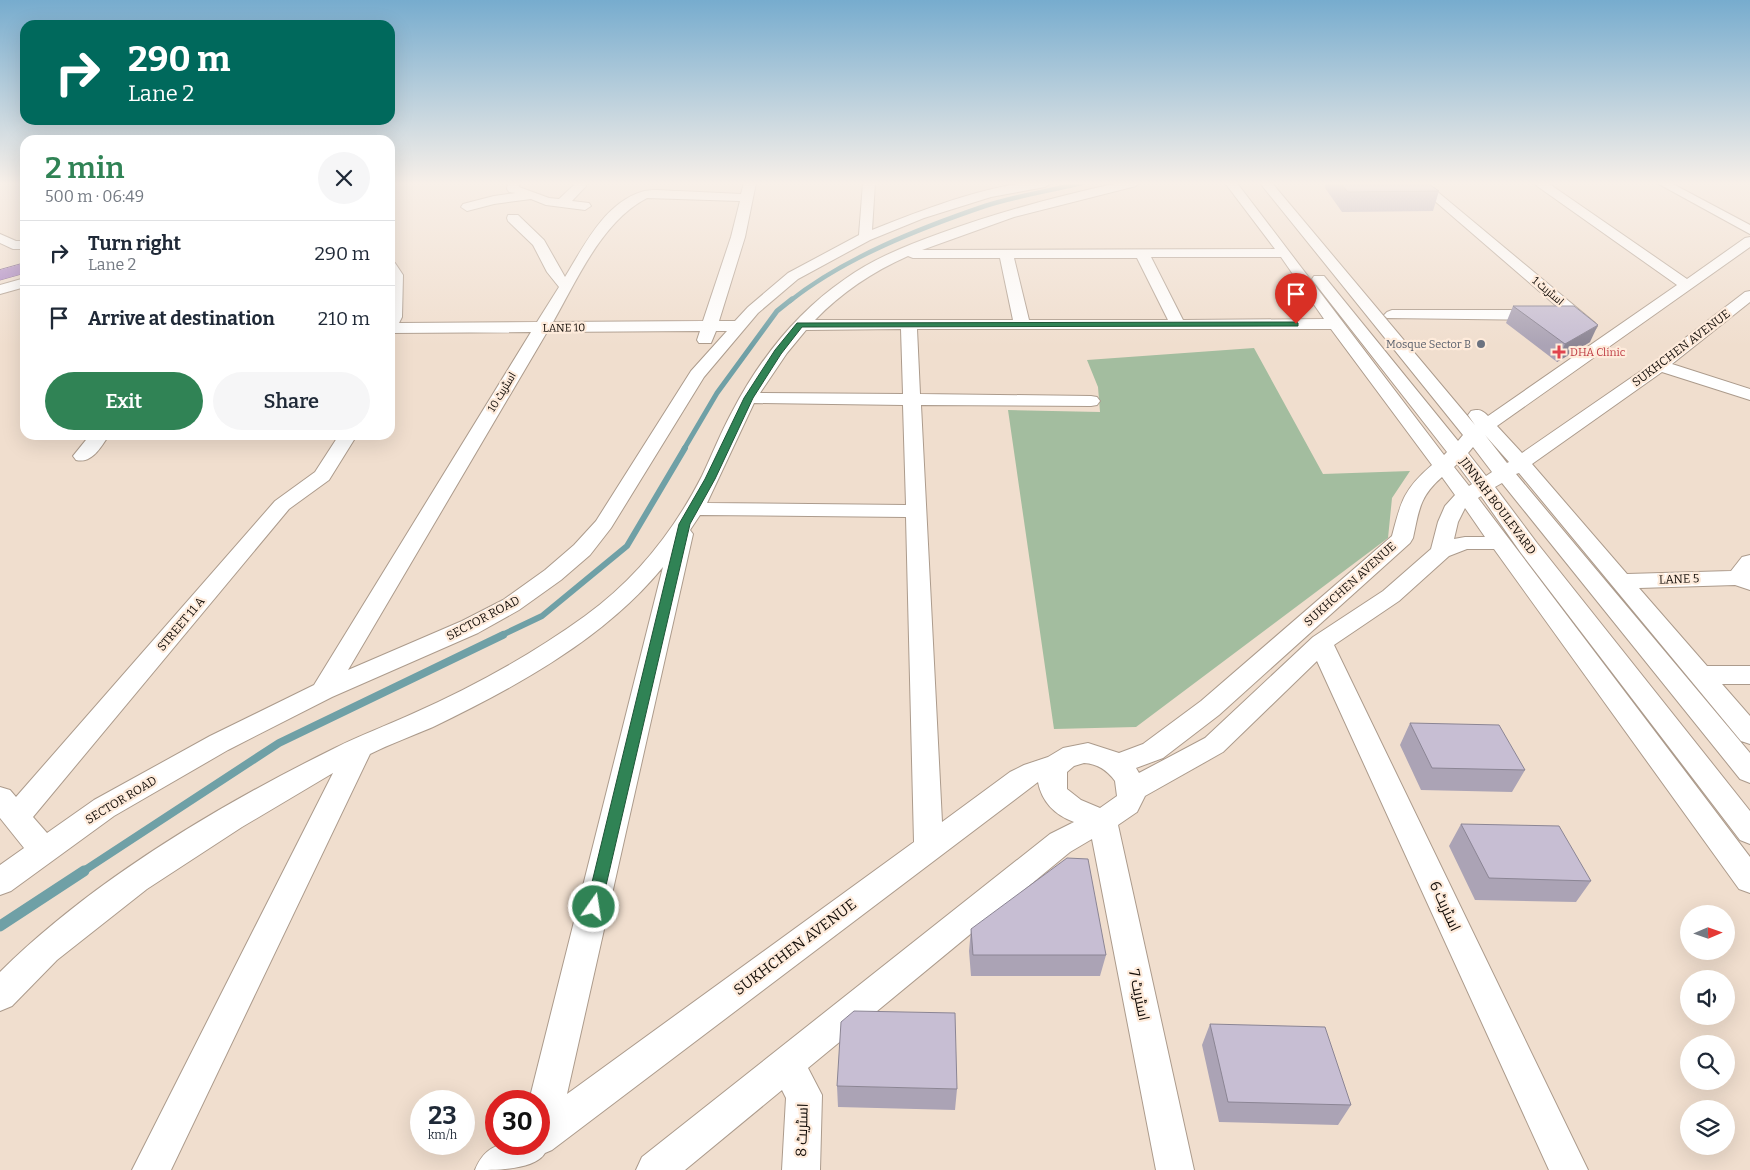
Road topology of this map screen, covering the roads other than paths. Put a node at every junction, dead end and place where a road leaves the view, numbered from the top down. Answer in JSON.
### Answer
{"nodes":[{"id":1,"x":0,"y":238,"type":"edge"},
{"id":2,"x":533,"y":238,"type":"edge"},
{"id":3,"x":596,"y":238,"type":"edge"},
{"id":4,"x":738,"y":238,"type":"edge"},
{"id":5,"x":865,"y":238,"type":"edge"},
{"id":6,"x":943,"y":238,"type":"edge"},
{"id":7,"x":1273,"y":238,"type":"edge"},
{"id":8,"x":1287,"y":238,"type":"edge"},
{"id":9,"x":1315,"y":238,"type":"edge"},
{"id":10,"x":1325,"y":238,"type":"edge"},
{"id":11,"x":1485,"y":238,"type":"edge"},
{"id":12,"x":1619,"y":238,"type":"edge"},
{"id":13,"x":1750,"y":241,"type":"edge"},
{"id":14,"x":18,"y":247,"type":"edge"},
{"id":15,"x":1142,"y":253,"type":"junction"},
{"id":16,"x":1285,"y":253,"type":"junction"},
{"id":17,"x":899,"y":254,"type":"junction"},
{"id":18,"x":1006,"y":254,"type":"junction"},
{"id":19,"x":0,"y":261,"type":"edge"},
{"id":20,"x":20,"y":269,"type":"edge"},
{"id":21,"x":395,"y":274,"type":"edge"},
{"id":22,"x":0,"y":275,"type":"edge"},
{"id":23,"x":20,"y":284,"type":"edge"},
{"id":24,"x":1686,"y":285,"type":"junction"},
{"id":25,"x":566,"y":286,"type":"junction"},
{"id":26,"x":0,"y":290,"type":"edge"},
{"id":27,"x":1750,"y":295,"type":"edge"},
{"id":28,"x":395,"y":296,"type":"edge"},
{"id":29,"x":1576,"y":315,"type":"junction"},
{"id":30,"x":1392,"y":316,"type":"junction"},
{"id":31,"x":1335,"y":324,"type":"junction"},
{"id":32,"x":800,"y":325,"type":"junction"},
{"id":33,"x":909,"y":325,"type":"junction"},
{"id":34,"x":1022,"y":325,"type":"junction"},
{"id":35,"x":1178,"y":325,"type":"junction"},
{"id":36,"x":395,"y":326,"type":"edge"},
{"id":37,"x":737,"y":326,"type":"junction"},
{"id":38,"x":708,"y":327,"type":"junction"},
{"id":39,"x":540,"y":328,"type":"junction"},
{"id":40,"x":1607,"y":342,"type":"junction"},
{"id":41,"x":1355,"y":350,"type":"junction"},
{"id":42,"x":1413,"y":350,"type":"junction"},
{"id":43,"x":1377,"y":351,"type":"junction"},
{"id":44,"x":1660,"y":366,"type":"junction"},
{"id":45,"x":696,"y":375,"type":"junction"},
{"id":46,"x":1750,"y":395,"type":"edge"},
{"id":47,"x":748,"y":398,"type":"junction"},
{"id":48,"x":912,"y":399,"type":"junction"},
{"id":49,"x":1090,"y":400,"type":"dead end"},
{"id":50,"x":1480,"y":430,"type":"junction"},
{"id":51,"x":96,"y":440,"type":"edge"},
{"id":52,"x":345,"y":440,"type":"edge"},
{"id":53,"x":83,"y":456,"type":"dead end"},
{"id":54,"x":1450,"y":460,"type":"junction"},
{"id":55,"x":1512,"y":468,"type":"junction"},
{"id":56,"x":1475,"y":491,"type":"junction"},
{"id":57,"x":917,"y":511,"type":"junction"},
{"id":58,"x":689,"y":517,"type":"junction"},
{"id":59,"x":1500,"y":543,"type":"junction"},
{"id":60,"x":1441,"y":551,"type":"junction"},
{"id":61,"x":1746,"y":574,"type":"edge"},
{"id":62,"x":1620,"y":581,"type":"junction"},
{"id":63,"x":1321,"y":643,"type":"junction"},
{"id":64,"x":1700,"y":675,"type":"junction"},
{"id":65,"x":1750,"y":675,"type":"edge"},
{"id":66,"x":322,"y":691,"type":"junction"},
{"id":67,"x":1750,"y":734,"type":"edge"},
{"id":68,"x":360,"y":747,"type":"junction"},
{"id":69,"x":1117,"y":764,"type":"junction"},
{"id":70,"x":1055,"y":766,"type":"junction"},
{"id":71,"x":1750,"y":772,"type":"edge"},
{"id":72,"x":1132,"y":790,"type":"junction"},
{"id":73,"x":8,"y":808,"type":"edge"},
{"id":74,"x":1103,"y":820,"type":"junction"},
{"id":75,"x":1750,"y":832,"type":"edge"},
{"id":76,"x":929,"y":848,"type":"junction"},
{"id":77,"x":44,"y":851,"type":"junction"},
{"id":78,"x":1750,"y":880,"type":"edge"},
{"id":79,"x":0,"y":882,"type":"edge"},
{"id":80,"x":0,"y":995,"type":"edge"},
{"id":81,"x":787,"y":1065,"type":"junction"},
{"id":82,"x":550,"y":1092,"type":"edge"},
{"id":83,"x":550,"y":1129,"type":"edge"},
{"id":84,"x":515,"y":1155,"type":"edge"},
{"id":85,"x":151,"y":1170,"type":"edge"},
{"id":86,"x":494,"y":1170,"type":"edge"},
{"id":87,"x":655,"y":1170,"type":"edge"},
{"id":88,"x":801,"y":1170,"type":"edge"},
{"id":89,"x":1174,"y":1170,"type":"edge"},
{"id":90,"x":1569,"y":1170,"type":"edge"}],
"edges":[{"from":1,"to":14,"type":"street"},
{"from":2,"to":25,"type":"street"},
{"from":3,"to":25,"type":"street","name":"اسٹریٹ 10"},
{"from":4,"to":38,"type":"street"},
{"from":5,"to":37,"type":"street","name":"SECTOR ROAD"},
{"from":6,"to":17,"type":"street"},
{"from":7,"to":16,"type":"street"},
{"from":8,"to":43,"type":"street","name":"JINNAH BOULEVARD"},
{"from":9,"to":42,"type":"street","name":"JINNAH BOULEVARD"},
{"from":10,"to":30,"type":"street"},
{"from":11,"to":29,"type":"street","name":"اسٹریٹ 1"},
{"from":12,"to":24,"type":"street"},
{"from":13,"to":24,"type":"street","name":"SUKHCHEN AVENUE"},
{"from":14,"to":19,"type":"highway"},
{"from":15,"to":16,"type":"street"},
{"from":15,"to":18,"type":"street"},
{"from":15,"to":35,"type":"street"},
{"from":16,"to":31,"type":"street"},
{"from":17,"to":18,"type":"street"},
{"from":17,"to":32,"type":"street"},
{"from":18,"to":34,"type":"street"},
{"from":20,"to":22,"type":"highway"},
{"from":21,"to":28,"type":"street"},
{"from":23,"to":26,"type":"street"},
{"from":24,"to":40,"type":"street","name":"SUKHCHEN AVENUE"},
{"from":25,"to":39,"type":"street","name":"اسٹریٹ 10"},
{"from":27,"to":44,"type":"street","name":"SUKHCHEN AVENUE"},
{"from":29,"to":30,"type":"street"},
{"from":29,"to":40,"type":"street","name":"اسٹریٹ 1"},
{"from":30,"to":42,"type":"street"},
{"from":31,"to":35,"type":"street"},
{"from":31,"to":41,"type":"street"},
{"from":32,"to":33,"type":"street"},
{"from":32,"to":47,"type":"street"},
{"from":33,"to":34,"type":"street"},
{"from":33,"to":48,"type":"street"},
{"from":34,"to":35,"type":"street"},
{"from":36,"to":39,"type":"street","name":"LANE 10"},
{"from":37,"to":38,"type":"street","name":"LANE 10"},
{"from":37,"to":45,"type":"street","name":"SECTOR ROAD"},
{"from":38,"to":39,"type":"street","name":"LANE 10"},
{"from":38,"to":45,"type":"street"},
{"from":39,"to":66,"type":"street","name":"اسٹریٹ 10"},
{"from":40,"to":50,"type":"street","name":"SUKHCHEN AVENUE"},
{"from":41,"to":43,"type":"street"},
{"from":41,"to":54,"type":"street"},
{"from":42,"to":50,"type":"street","name":"JINNAH BOULEVARD"},
{"from":43,"to":54,"type":"street","name":"JINNAH BOULEVARD"},
{"from":44,"to":46,"type":"street"},
{"from":44,"to":55,"type":"street","name":"SUKHCHEN AVENUE"},
{"from":45,"to":66,"type":"street","name":"SECTOR ROAD"},
{"from":47,"to":48,"type":"street"},
{"from":47,"to":58,"type":"street"},
{"from":48,"to":49,"type":"street"},
{"from":48,"to":57,"type":"street"},
{"from":50,"to":54,"type":"street","name":"SUKHCHEN AVENUE"},
{"from":50,"to":55,"type":"street","name":"JINNAH BOULEVARD"},
{"from":51,"to":53,"type":"street"},
{"from":52,"to":73,"type":"street","name":"STREET 11 A"},
{"from":54,"to":56,"type":"street"},
{"from":54,"to":69,"type":"street","name":"SUKHCHEN AVENUE"},
{"from":55,"to":56,"type":"street","name":"SUKHCHEN AVENUE"},
{"from":55,"to":62,"type":"street"},
{"from":55,"to":71,"type":"street","name":"JINNAH BOULEVARD"},
{"from":56,"to":59,"type":"street"},
{"from":56,"to":60,"type":"street","name":"SUKHCHEN AVENUE"},
{"from":56,"to":75,"type":"street","name":"JINNAH BOULEVARD"},
{"from":57,"to":58,"type":"street"},
{"from":57,"to":76,"type":"street"},
{"from":58,"to":68,"type":"street"},
{"from":58,"to":82,"type":"street"},
{"from":59,"to":60,"type":"street"},
{"from":59,"to":78,"type":"street"},
{"from":60,"to":63,"type":"street","name":"SUKHCHEN AVENUE"},
{"from":61,"to":62,"type":"street","name":"LANE 5"},
{"from":62,"to":64,"type":"street"},
{"from":63,"to":72,"type":"street","name":"SUKHCHEN AVENUE"},
{"from":63,"to":90,"type":"street","name":"اسٹریٹ 6"},
{"from":64,"to":65,"type":"street"},
{"from":64,"to":67,"type":"street"},
{"from":66,"to":77,"type":"street","name":"SECTOR ROAD"},
{"from":68,"to":80,"type":"street"},
{"from":68,"to":85,"type":"street"},
{"from":69,"to":70,"type":"street","name":"SUKHCHEN AVENUE"},
{"from":69,"to":72,"type":"street"},
{"from":70,"to":74,"type":"street"},
{"from":70,"to":76,"type":"street","name":"SUKHCHEN AVENUE"},
{"from":72,"to":74,"type":"street","name":"SUKHCHEN AVENUE"},
{"from":73,"to":77,"type":"street"},
{"from":74,"to":81,"type":"street","name":"SUKHCHEN AVENUE"},
{"from":74,"to":89,"type":"street","name":"اسٹریٹ 7"},
{"from":76,"to":83,"type":"street","name":"SUKHCHEN AVENUE"},
{"from":77,"to":79,"type":"street","name":"SECTOR ROAD"},
{"from":81,"to":87,"type":"street","name":"SUKHCHEN AVENUE"},
{"from":81,"to":88,"type":"street","name":"اسٹریٹ 8"},
{"from":84,"to":86,"type":"street"}]}
